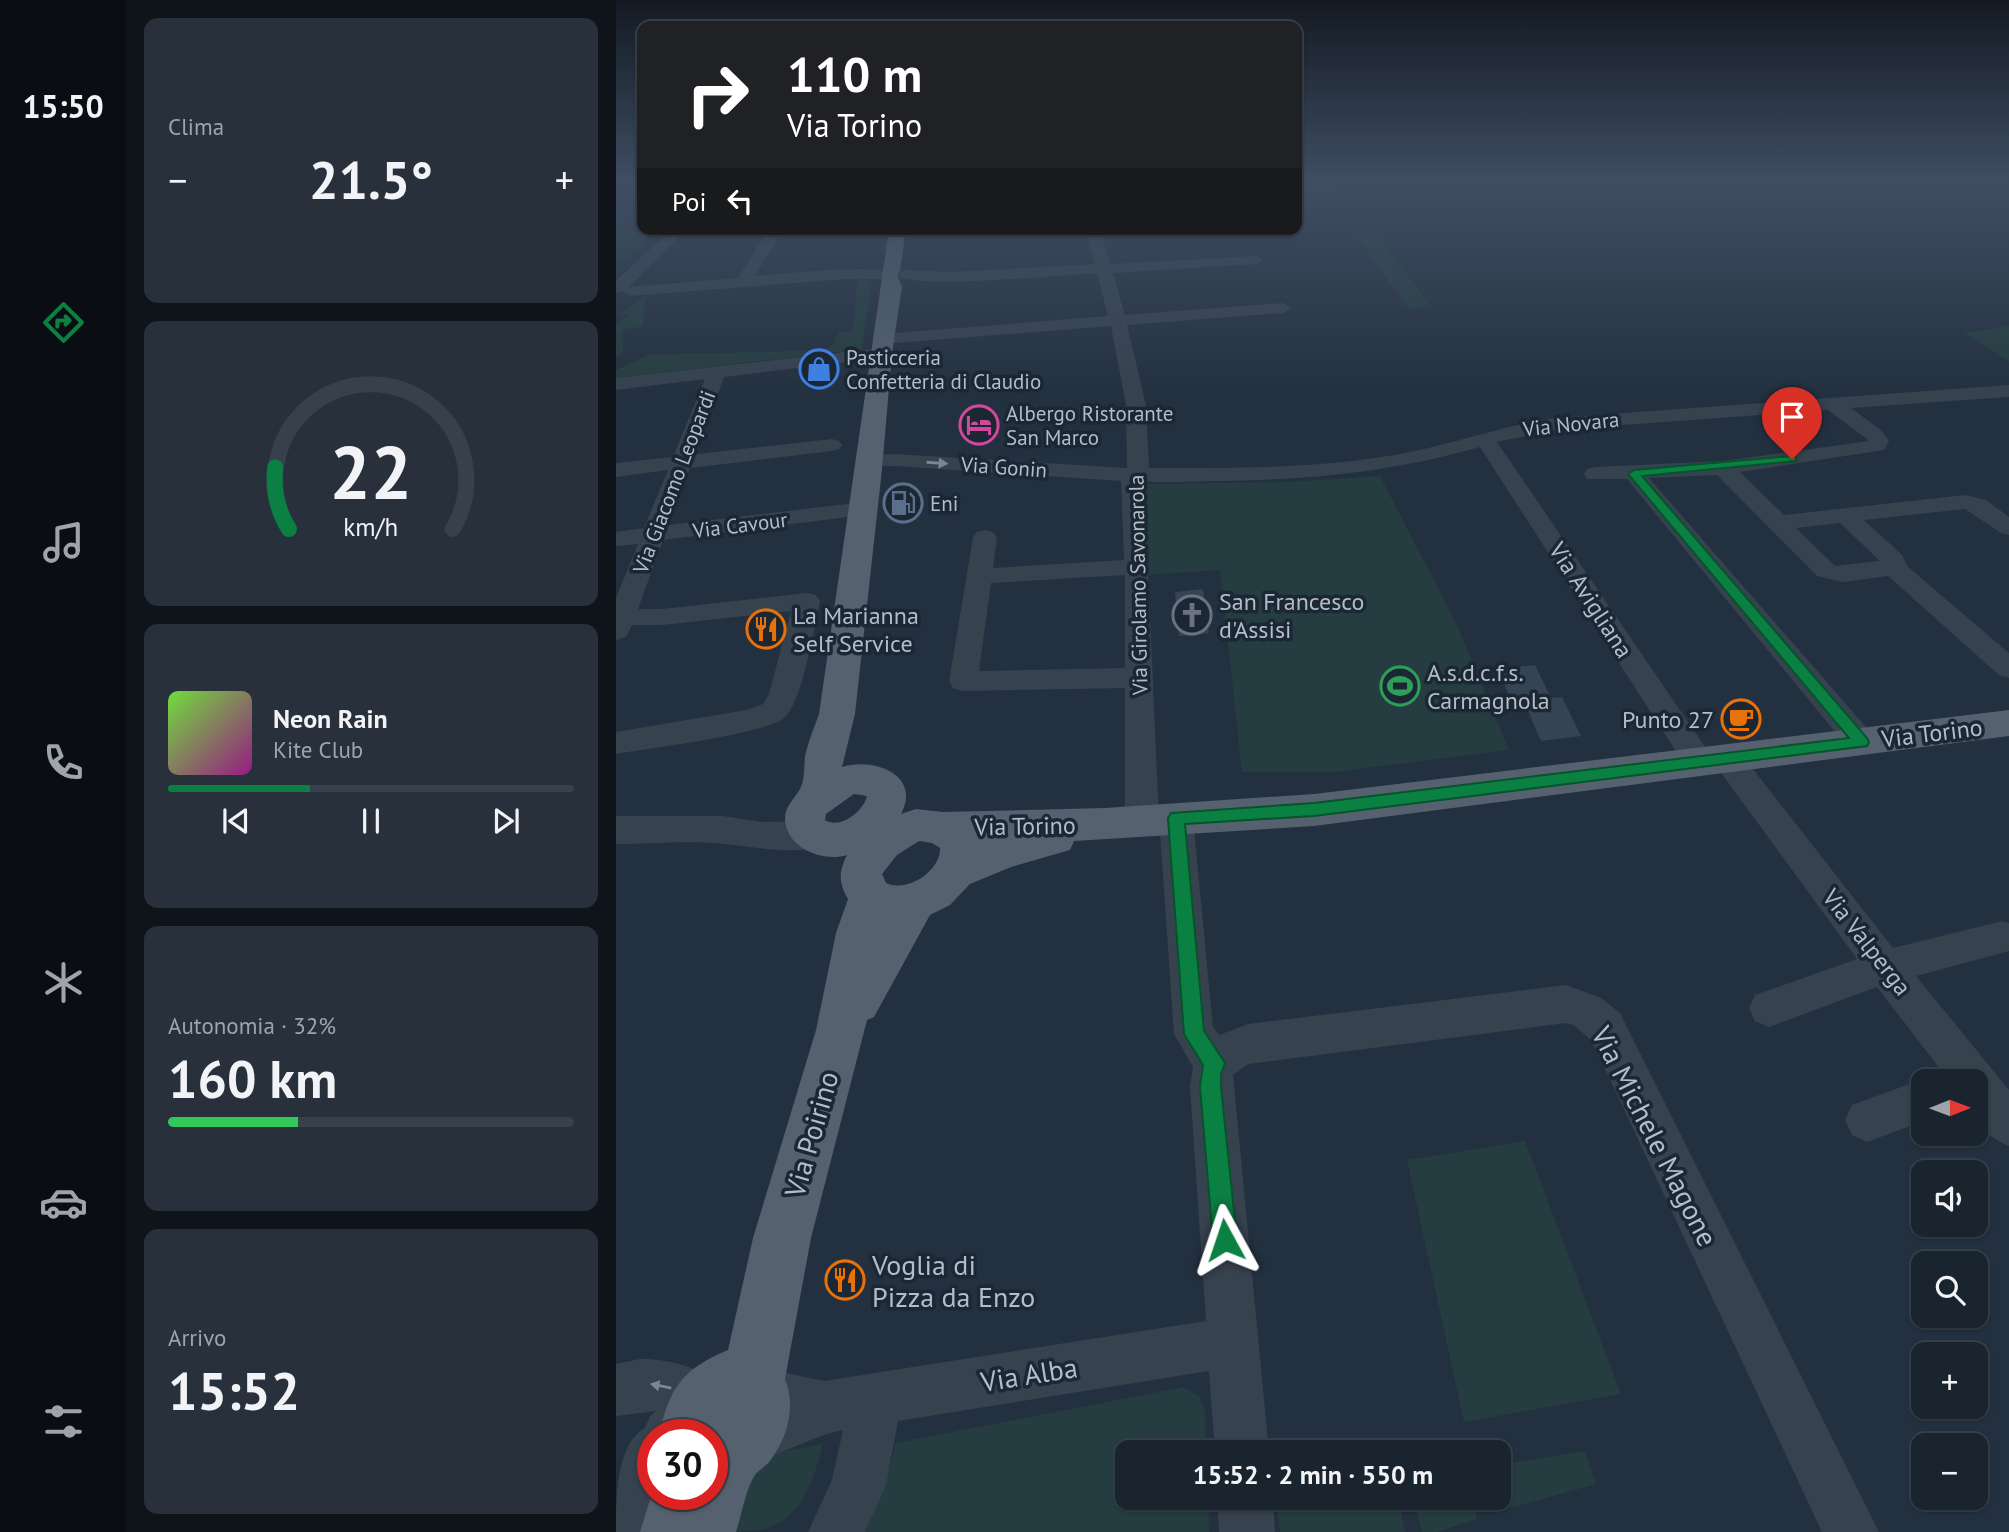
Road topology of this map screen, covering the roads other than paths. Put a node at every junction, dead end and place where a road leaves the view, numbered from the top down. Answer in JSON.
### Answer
{"nodes":[{"id":1,"x":658,"y":252,"type":"edge"},
{"id":2,"x":762,"y":252,"type":"edge"},
{"id":3,"x":896,"y":252,"type":"edge"},
{"id":4,"x":1099,"y":252,"type":"edge"},
{"id":5,"x":1257,"y":260,"type":"dead end"},
{"id":6,"x":1106,"y":276,"type":"junction"},
{"id":7,"x":893,"y":282,"type":"junction"},
{"id":8,"x":743,"y":283,"type":"junction"},
{"id":9,"x":623,"y":291,"type":"edge"},
{"id":10,"x":954,"y":293,"type":"dead end"},
{"id":11,"x":1283,"y":308,"type":"dead end"},
{"id":12,"x":1118,"y":321,"type":"junction"},
{"id":13,"x":882,"y":346,"type":"junction"},
{"id":14,"x":717,"y":372,"type":"junction"},
{"id":15,"x":616,"y":384,"type":"edge"},
{"id":16,"x":2009,"y":391,"type":"edge"},
{"id":17,"x":1822,"y":405,"type":"junction"},
{"id":18,"x":1485,"y":439,"type":"junction"},
{"id":19,"x":832,"y":445,"type":"dead end"},
{"id":20,"x":869,"y":461,"type":"junction"},
{"id":21,"x":681,"y":462,"type":"junction"},
{"id":22,"x":1723,"y":467,"type":"junction"},
{"id":23,"x":616,"y":470,"type":"edge"},
{"id":24,"x":1138,"y":473,"type":"junction"},
{"id":25,"x":1595,"y":474,"type":"dead end"},
{"id":26,"x":1634,"y":474,"type":"junction"},
{"id":27,"x":864,"y":509,"type":"junction"},
{"id":28,"x":1845,"y":515,"type":"junction"},
{"id":29,"x":1778,"y":523,"type":"junction"},
{"id":30,"x":2009,"y":528,"type":"edge"},
{"id":31,"x":652,"y":536,"type":"junction"},
{"id":32,"x":985,"y":537,"type":"dead end"},
{"id":33,"x":616,"y":539,"type":"edge"},
{"id":34,"x":1137,"y":567,"type":"junction"},
{"id":35,"x":1895,"y":569,"type":"junction"},
{"id":36,"x":979,"y":576,"type":"junction"},
{"id":37,"x":618,"y":621,"type":"edge"},
{"id":38,"x":2009,"y":668,"type":"edge"},
{"id":39,"x":1139,"y":678,"type":"junction"},
{"id":40,"x":837,"y":714,"type":"junction"},
{"id":41,"x":2007,"y":726,"type":"edge"},
{"id":42,"x":1861,"y":742,"type":"junction"},
{"id":43,"x":616,"y":743,"type":"edge"},
{"id":44,"x":1713,"y":760,"type":"junction"},
{"id":45,"x":903,"y":809,"type":"junction"},
{"id":46,"x":1141,"y":821,"type":"junction"},
{"id":47,"x":616,"y":830,"type":"edge"},
{"id":48,"x":836,"y":840,"type":"junction"},
{"id":49,"x":956,"y":871,"type":"junction"},
{"id":50,"x":915,"y":901,"type":"junction"},
{"id":51,"x":2002,"y":937,"type":"dead end"},
{"id":52,"x":1885,"y":967,"type":"junction"},
{"id":53,"x":1769,"y":1008,"type":"dead end"},
{"id":54,"x":841,"y":1030,"type":"junction"},
{"id":55,"x":1214,"y":1063,"type":"junction"},
{"id":56,"x":1966,"y":1069,"type":"edge"},
{"id":57,"x":1988,"y":1096,"type":"edge"},
{"id":58,"x":1911,"y":1104,"type":"edge"},
{"id":59,"x":1867,"y":1120,"type":"dead end"},
{"id":60,"x":2008,"y":1122,"type":"edge"},
{"id":61,"x":1234,"y":1342,"type":"junction"},
{"id":62,"x":616,"y":1390,"type":"edge"},
{"id":63,"x":877,"y":1397,"type":"junction"},
{"id":64,"x":710,"y":1419,"type":"edge"},
{"id":65,"x":719,"y":1419,"type":"edge"},
{"id":66,"x":728,"y":1425,"type":"edge"},
{"id":67,"x":1241,"y":1440,"type":"edge"},
{"id":68,"x":637,"y":1475,"type":"edge"},
{"id":69,"x":616,"y":1505,"type":"edge"},
{"id":70,"x":637,"y":1509,"type":"edge"},
{"id":71,"x":684,"y":1510,"type":"edge"},
{"id":72,"x":704,"y":1510,"type":"edge"},
{"id":73,"x":1246,"y":1510,"type":"edge"},
{"id":74,"x":617,"y":1532,"type":"edge"},
{"id":75,"x":675,"y":1532,"type":"edge"},
{"id":76,"x":701,"y":1532,"type":"edge"},
{"id":77,"x":836,"y":1532,"type":"edge"},
{"id":78,"x":1247,"y":1532,"type":"edge"},
{"id":79,"x":1851,"y":1532,"type":"edge"}],
"edges":[{"from":1,"to":9,"type":"street"},
{"from":2,"to":8,"type":"street"},
{"from":3,"to":7,"type":"main road","name":"Via Poirino"},
{"from":4,"to":6,"type":"street","name":"Via Girolamo Savonarola"},
{"from":5,"to":6,"type":"street"},
{"from":6,"to":7,"type":"street"},
{"from":6,"to":10,"type":"street"},
{"from":6,"to":12,"type":"street","name":"Via Girolamo Savonarola"},
{"from":7,"to":8,"type":"street"},
{"from":7,"to":13,"type":"main road","name":"Via Poirino"},
{"from":8,"to":9,"type":"street"},
{"from":11,"to":12,"type":"street"},
{"from":12,"to":13,"type":"street"},
{"from":12,"to":24,"type":"street","name":"Via Girolamo Savonarola"},
{"from":13,"to":14,"type":"street"},
{"from":13,"to":20,"type":"main road","name":"Via Poirino"},
{"from":14,"to":15,"type":"street"},
{"from":14,"to":21,"type":"street","name":"Via Giacomo Leopardi"},
{"from":16,"to":17,"type":"street","name":"Via Novara"},
{"from":17,"to":18,"type":"street","name":"Via Novara"},
{"from":17,"to":22,"type":"street"},
{"from":18,"to":24,"type":"street","name":"Via Novara"},
{"from":18,"to":44,"type":"street","name":"Via Avigliana"},
{"from":19,"to":21,"type":"street"},
{"from":20,"to":24,"type":"street","name":"Via Gonin","one_way":true},
{"from":20,"to":27,"type":"main road","name":"Via Poirino"},
{"from":21,"to":23,"type":"street"},
{"from":21,"to":31,"type":"street","name":"Via Giacomo Leopardi"},
{"from":22,"to":26,"type":"street"},
{"from":22,"to":29,"type":"street"},
{"from":24,"to":34,"type":"street","name":"Via Girolamo Savonarola"},
{"from":25,"to":26,"type":"street"},
{"from":26,"to":42,"type":"street"},
{"from":27,"to":31,"type":"street","name":"Via Cavour"},
{"from":27,"to":40,"type":"main road","name":"Via Poirino"},
{"from":28,"to":29,"type":"street"},
{"from":28,"to":30,"type":"street"},
{"from":28,"to":35,"type":"street"},
{"from":29,"to":35,"type":"street"},
{"from":31,"to":33,"type":"street","name":"Via Cavour"},
{"from":31,"to":37,"type":"street","name":"Via Giacomo Leopardi"},
{"from":32,"to":36,"type":"street"},
{"from":34,"to":36,"type":"street"},
{"from":34,"to":39,"type":"street","name":"Via Girolamo Savonarola"},
{"from":35,"to":38,"type":"street"},
{"from":36,"to":39,"type":"street"},
{"from":37,"to":43,"type":"street"},
{"from":39,"to":46,"type":"street","name":"Via Girolamo Savonarola"},
{"from":40,"to":45,"type":"main road"},
{"from":40,"to":48,"type":"main road","name":"Via Poirino"},
{"from":41,"to":42,"type":"main road","name":"Via Torino"},
{"from":42,"to":44,"type":"main road","name":"Via Torino"},
{"from":44,"to":46,"type":"main road","name":"Via Torino"},
{"from":44,"to":52,"type":"street","name":"Via Valperga"},
{"from":45,"to":46,"type":"main road","name":"Via Torino"},
{"from":45,"to":48,"type":"main road"},
{"from":45,"to":48,"type":"main road"},
{"from":45,"to":49,"type":"main road"},
{"from":46,"to":49,"type":"main road","name":"Via Torino"},
{"from":46,"to":55,"type":"street"},
{"from":47,"to":48,"type":"street"},
{"from":48,"to":50,"type":"main road"},
{"from":48,"to":54,"type":"main road","name":"Via Poirino"},
{"from":49,"to":50,"type":"main road","name":"Via Torino"},
{"from":50,"to":54,"type":"main road","name":"Via Poirino"},
{"from":51,"to":52,"type":"street"},
{"from":52,"to":53,"type":"street"},
{"from":52,"to":56,"type":"street","name":"Via Valperga"},
{"from":54,"to":65,"type":"main road","name":"Via Poirino"},
{"from":55,"to":61,"type":"street"},
{"from":55,"to":79,"type":"street","name":"Via Michele Magone"},
{"from":57,"to":60,"type":"street","name":"Via Valperga"},
{"from":58,"to":59,"type":"street"},
{"from":61,"to":63,"type":"street","name":"Via Alba"},
{"from":61,"to":67,"type":"street"},
{"from":64,"to":62,"type":"street","one_way":true},
{"from":63,"to":66,"type":"street","name":"Via Alba"},
{"from":63,"to":77,"type":"street"},
{"from":68,"to":69,"type":"street"},
{"from":70,"to":74,"type":"street"},
{"from":71,"to":75,"type":"main road","name":"Via Poirino"},
{"from":72,"to":76,"type":"main road","name":"Via Poirino"},
{"from":73,"to":78,"type":"street"}]}
